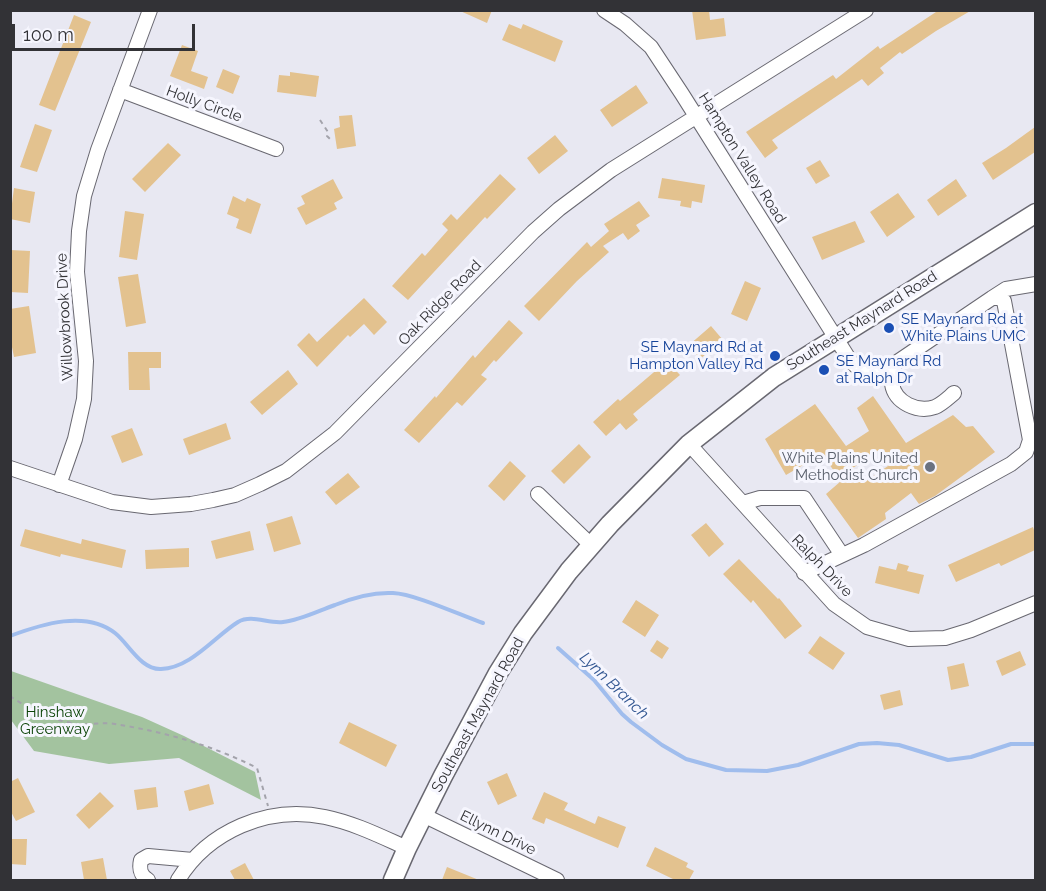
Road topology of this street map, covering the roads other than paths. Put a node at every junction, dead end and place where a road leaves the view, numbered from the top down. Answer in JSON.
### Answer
{"nodes":[{"id":1,"x":150,"y":10,"type":"edge"},
{"id":2,"x":604,"y":10,"type":"edge"},
{"id":3,"x":866,"y":10,"type":"edge"},
{"id":4,"x":120,"y":90,"type":"junction"},
{"id":5,"x":696,"y":117,"type":"junction"},
{"id":6,"x":276,"y":149,"type":"dead end"},
{"id":7,"x":1035,"y":213,"type":"edge"},
{"id":8,"x":1035,"y":284,"type":"edge"},
{"id":9,"x":992,"y":298,"type":"junction"},
{"id":10,"x":836,"y":337,"type":"junction"},
{"id":11,"x":894,"y":365,"type":"junction"},
{"id":12,"x":954,"y":393,"type":"dead end"},
{"id":13,"x":689,"y":444,"type":"junction"},
{"id":14,"x":10,"y":468,"type":"edge"},
{"id":15,"x":59,"y":485,"type":"junction"},
{"id":16,"x":539,"y":499,"type":"dead end"},
{"id":17,"x":742,"y":503,"type":"junction"},
{"id":18,"x":591,"y":545,"type":"junction"},
{"id":19,"x":842,"y":555,"type":"junction"},
{"id":20,"x":804,"y":573,"type":"junction"},
{"id":21,"x":1035,"y":603,"type":"edge"},
{"id":22,"x":423,"y":815,"type":"junction"},
{"id":23,"x":407,"y":848,"type":"junction"},
{"id":24,"x":193,"y":860,"type":"junction"},
{"id":25,"x":147,"y":880,"type":"edge"},
{"id":26,"x":178,"y":880,"type":"edge"},
{"id":27,"x":393,"y":880,"type":"edge"},
{"id":28,"x":557,"y":880,"type":"edge"}],
"edges":[{"from":1,"to":4,"type":"street","name":"Willowbrook Drive"},
{"from":2,"to":5,"type":"street","name":"Hampton Valley Road"},
{"from":3,"to":5,"type":"street","name":"Oak Ridge Road"},
{"from":4,"to":6,"type":"street","name":"Holly Circle"},
{"from":4,"to":15,"type":"street","name":"Willowbrook Drive"},
{"from":5,"to":10,"type":"street","name":"Hampton Valley Road"},
{"from":5,"to":15,"type":"street","name":"Oak Ridge Road"},
{"from":7,"to":10,"type":"main road","name":"Southeast Maynard Road"},
{"from":8,"to":9,"type":"street"},
{"from":9,"to":11,"type":"street"},
{"from":9,"to":19,"type":"street"},
{"from":10,"to":11,"type":"street","name":"Hampton Valley Road"},
{"from":10,"to":13,"type":"main road","name":"Southeast Maynard Road"},
{"from":11,"to":12,"type":"street"},
{"from":13,"to":17,"type":"street","name":"Ralph Drive"},
{"from":13,"to":18,"type":"main road","name":"Southeast Maynard Road"},
{"from":14,"to":15,"type":"street","name":"Oak Ridge Road"},
{"from":16,"to":18,"type":"street"},
{"from":17,"to":19,"type":"street"},
{"from":17,"to":20,"type":"street","name":"Ralph Drive"},
{"from":18,"to":22,"type":"main road","name":"Southeast Maynard Road"},
{"from":19,"to":20,"type":"street"},
{"from":20,"to":21,"type":"street","name":"Ralph Drive"},
{"from":22,"to":23,"type":"main road","name":"Southeast Maynard Road"},
{"from":22,"to":28,"type":"street","name":"Ellynn Drive"},
{"from":23,"to":24,"type":"street"},
{"from":23,"to":27,"type":"main road","name":"Southeast Maynard Road"},
{"from":24,"to":25,"type":"street"},
{"from":24,"to":26,"type":"street"}]}
